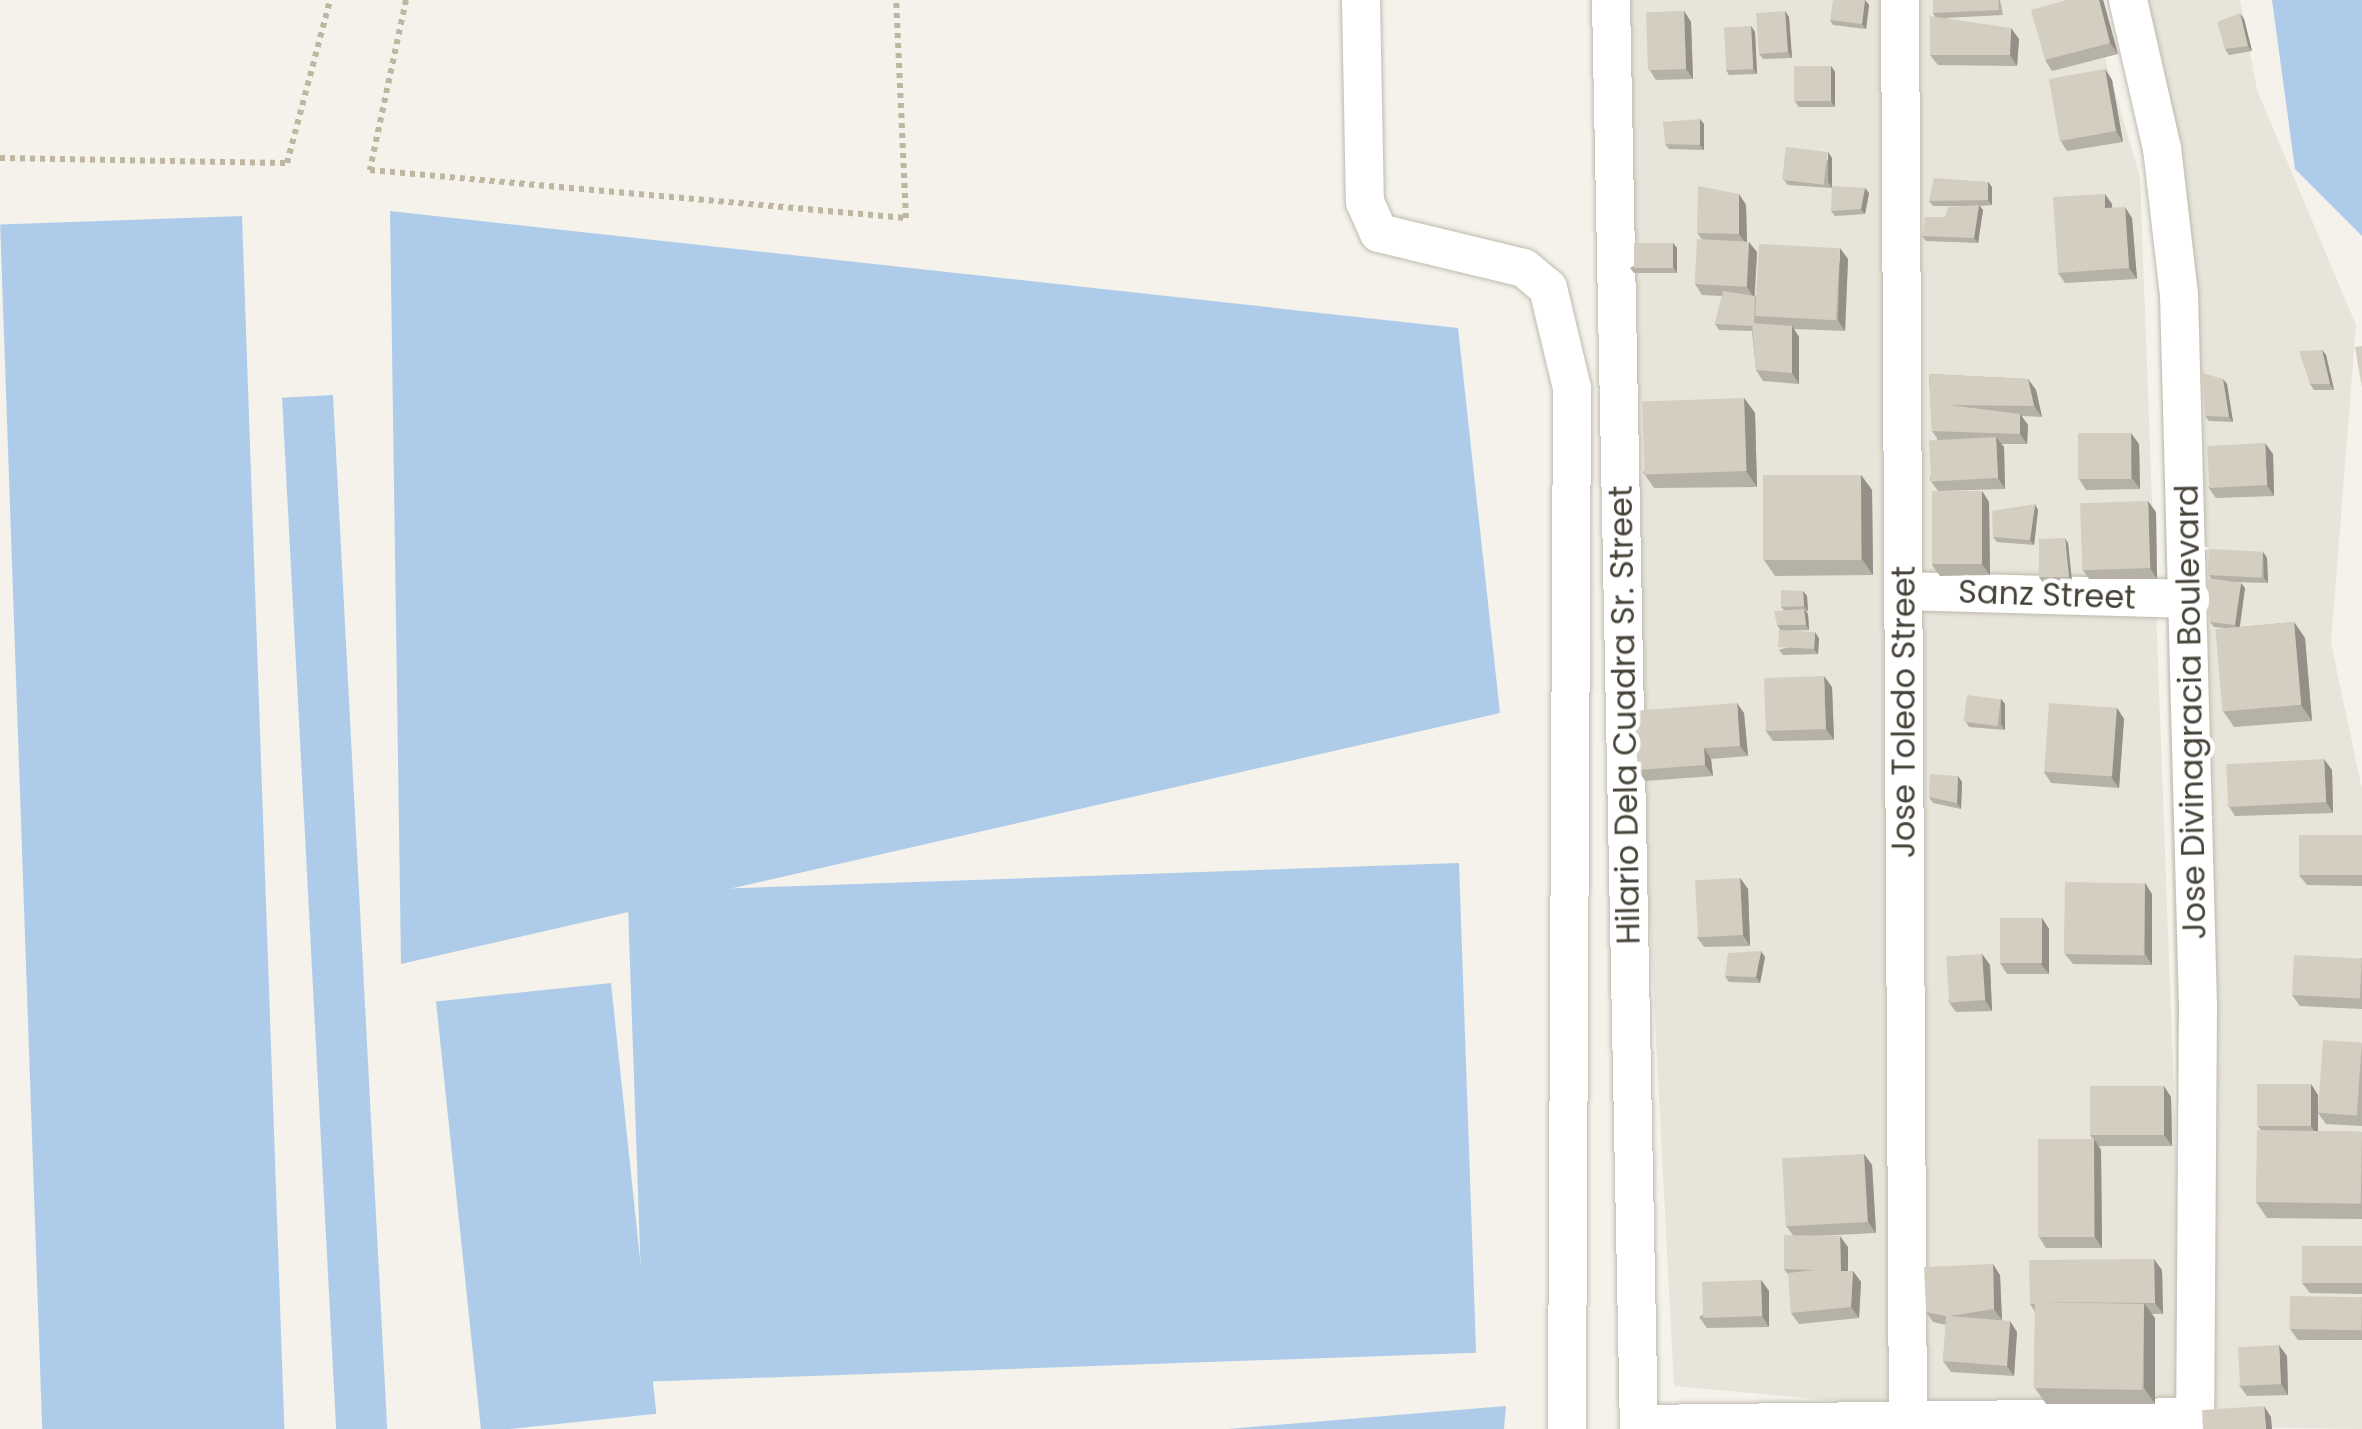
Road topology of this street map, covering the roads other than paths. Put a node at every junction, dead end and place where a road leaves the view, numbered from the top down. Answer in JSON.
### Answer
{"nodes":[{"id":1,"x":1360,"y":0,"type":"edge"},
{"id":2,"x":1611,"y":0,"type":"edge"},
{"id":3,"x":1900,"y":0,"type":"edge"},
{"id":4,"x":2128,"y":0,"type":"edge"},
{"id":5,"x":1903,"y":591,"type":"junction"},
{"id":6,"x":2191,"y":599,"type":"junction"},
{"id":7,"x":2194,"y":1423,"type":"edge"},
{"id":8,"x":1908,"y":1424,"type":"junction"},
{"id":9,"x":1639,"y":1426,"type":"edge"},
{"id":10,"x":1566,"y":1429,"type":"edge"}],
"edges":[{"from":1,"to":10,"type":"street"},
{"from":2,"to":9,"type":"street","name":"Hilario Dela Cuadra Sr. Street"},
{"from":3,"to":5,"type":"street","name":"Jose Toledo Street"},
{"from":4,"to":6,"type":"street","name":"Jose Divinagracia Boulevard"},
{"from":5,"to":6,"type":"street","name":"Sanz Street"},
{"from":5,"to":8,"type":"street","name":"Jose Toledo Street"},
{"from":6,"to":7,"type":"street","name":"Jose Divinagracia Boulevard"},
{"from":7,"to":8,"type":"street"},
{"from":8,"to":9,"type":"street"}]}
